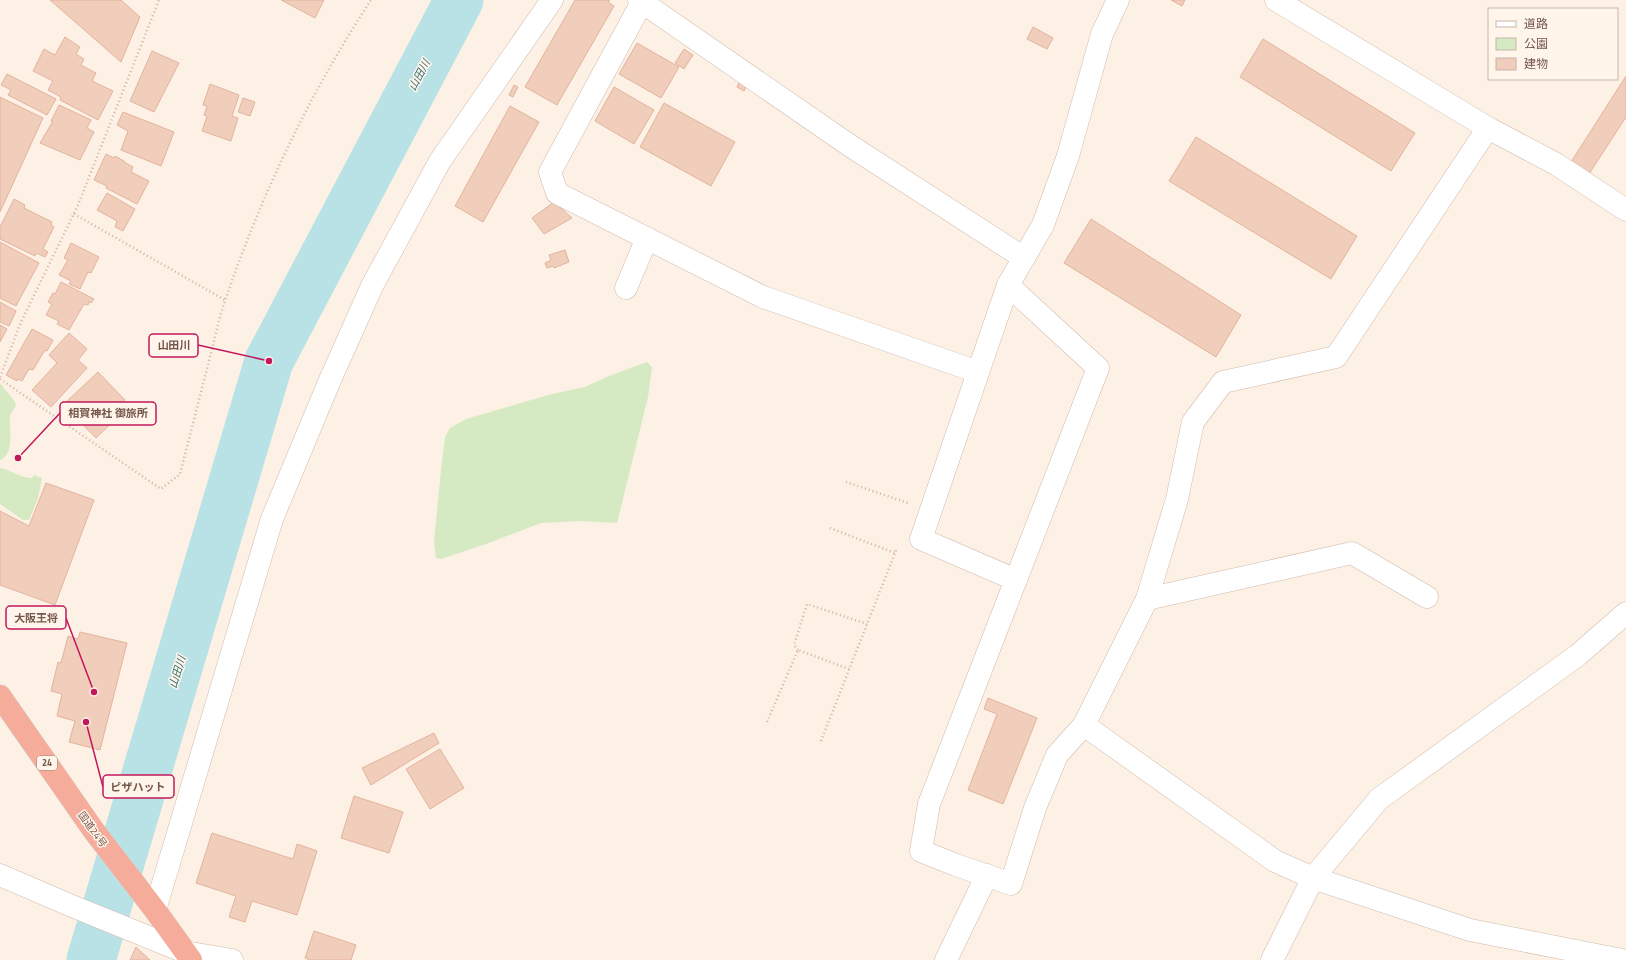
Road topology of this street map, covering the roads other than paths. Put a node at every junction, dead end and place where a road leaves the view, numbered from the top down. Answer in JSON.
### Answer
{"nodes":[{"id":1,"x":552,"y":0,"type":"edge"},
{"id":2,"x":1118,"y":0,"type":"edge"},
{"id":3,"x":1276,"y":0,"type":"edge"},
{"id":4,"x":641,"y":1,"type":"edge"},
{"id":5,"x":1488,"y":128,"type":"junction"},
{"id":6,"x":1626,"y":210,"type":"edge"},
{"id":7,"x":647,"y":238,"type":"junction"},
{"id":8,"x":1024,"y":258,"type":"junction"},
{"id":9,"x":1008,"y":286,"type":"junction"},
{"id":10,"x":626,"y":288,"type":"dead end"},
{"id":11,"x":978,"y":372,"type":"junction"},
{"id":12,"x":1016,"y":580,"type":"junction"},
{"id":13,"x":1427,"y":597,"type":"dead end"},
{"id":14,"x":1147,"y":599,"type":"junction"},
{"id":15,"x":1626,"y":613,"type":"edge"},
{"id":16,"x":0,"y":696,"type":"edge"},
{"id":17,"x":1084,"y":725,"type":"junction"},
{"id":18,"x":0,"y":874,"type":"edge"},
{"id":19,"x":988,"y":875,"type":"junction"},
{"id":20,"x":1313,"y":878,"type":"junction"},
{"id":21,"x":152,"y":906,"type":"junction"},
{"id":22,"x":188,"y":956,"type":"edge"},
{"id":23,"x":232,"y":960,"type":"edge"},
{"id":24,"x":946,"y":960,"type":"edge"},
{"id":25,"x":1272,"y":960,"type":"edge"},
{"id":26,"x":1622,"y":960,"type":"edge"}],
"edges":[{"from":1,"to":21,"type":"street"},
{"from":2,"to":8,"type":"street"},
{"from":3,"to":5,"type":"street"},
{"from":4,"to":7,"type":"street"},
{"from":4,"to":8,"type":"street"},
{"from":5,"to":6,"type":"street"},
{"from":5,"to":14,"type":"street"},
{"from":7,"to":10,"type":"street"},
{"from":7,"to":11,"type":"street"},
{"from":8,"to":9,"type":"street"},
{"from":9,"to":11,"type":"street"},
{"from":9,"to":12,"type":"street"},
{"from":11,"to":12,"type":"street"},
{"from":12,"to":19,"type":"street"},
{"from":13,"to":14,"type":"street"},
{"from":14,"to":17,"type":"street"},
{"from":15,"to":20,"type":"street"},
{"from":16,"to":21,"type":"highway","name":"国道24号","number":"24"},
{"from":17,"to":19,"type":"street"},
{"from":17,"to":20,"type":"street"},
{"from":18,"to":22,"type":"street"},
{"from":19,"to":24,"type":"street"},
{"from":20,"to":25,"type":"street"},
{"from":20,"to":26,"type":"street"},
{"from":21,"to":22,"type":"highway","name":"国道24号","number":"24"},
{"from":22,"to":23,"type":"street"}]}
